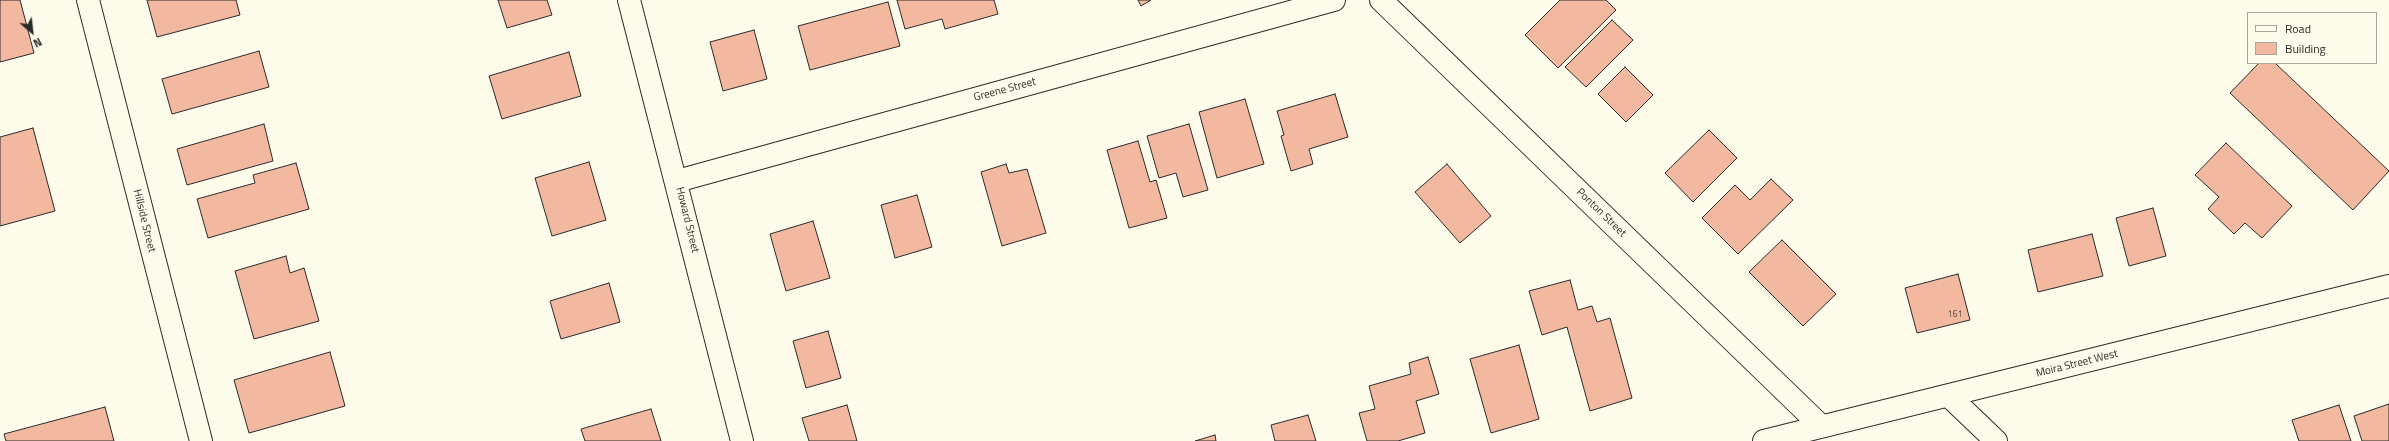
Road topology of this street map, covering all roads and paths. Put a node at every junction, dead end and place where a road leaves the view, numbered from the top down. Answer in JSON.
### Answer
{"nodes":[{"id":1,"x":88,"y":0,"type":"edge"},
{"id":2,"x":629,"y":0,"type":"edge"},
{"id":3,"x":1334,"y":0,"type":"edge"},
{"id":4,"x":1381,"y":0,"type":"edge"},
{"id":5,"x":677,"y":181,"type":"junction"},
{"id":6,"x":2389,"y":286,"type":"edge"},
{"id":7,"x":1949,"y":396,"type":"junction"},
{"id":8,"x":1821,"y":426,"type":"junction"},
{"id":9,"x":201,"y":441,"type":"edge"},
{"id":10,"x":742,"y":441,"type":"edge"},
{"id":11,"x":1764,"y":441,"type":"edge"},
{"id":12,"x":1996,"y":441,"type":"edge"}],
"edges":[{"from":1,"to":9,"type":"street","name":"Hillside Street"},
{"from":2,"to":5,"type":"street","name":"Howard Street"},
{"from":3,"to":5,"type":"street","name":"Greene Street"},
{"from":4,"to":8,"type":"street","name":"Ponton Street"},
{"from":5,"to":10,"type":"street","name":"Howard Street"},
{"from":6,"to":7,"type":"street","name":"Moira Street West"},
{"from":7,"to":8,"type":"street","name":"Moira Street West"},
{"from":7,"to":12,"type":"street"},
{"from":8,"to":11,"type":"street","name":"Moira Street West"}]}
